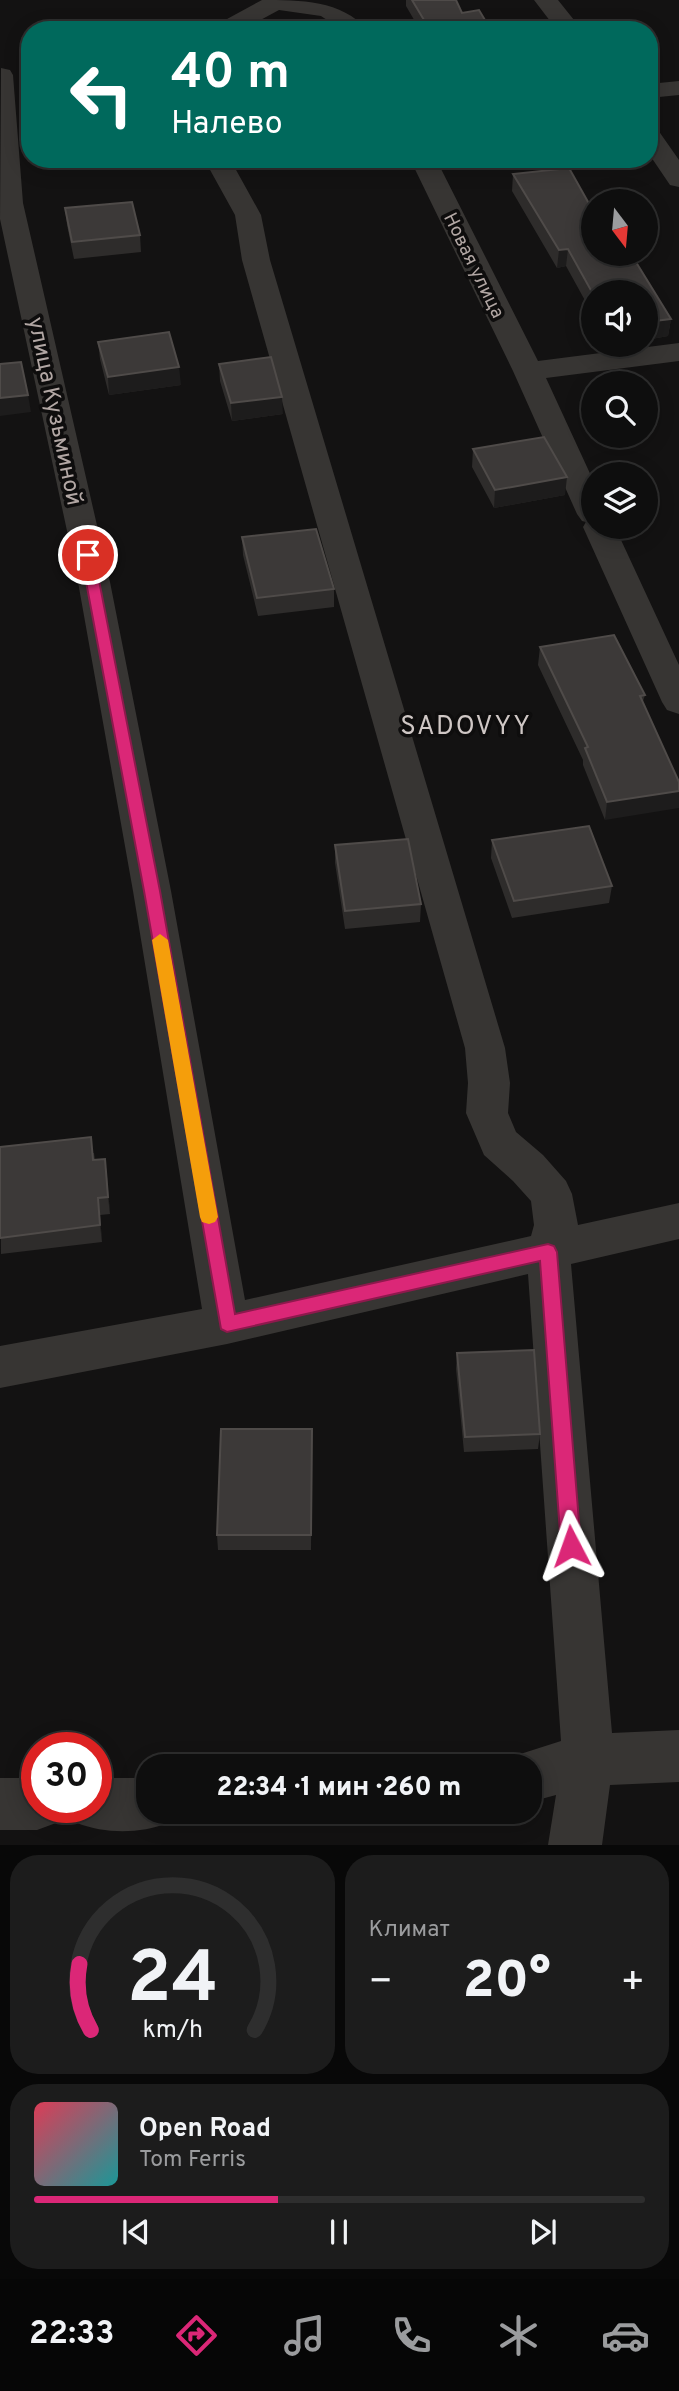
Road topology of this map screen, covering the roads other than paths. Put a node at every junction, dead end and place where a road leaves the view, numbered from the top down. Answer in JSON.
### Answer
{"nodes":[{"id":1,"x":546,"y":0,"type":"edge"},
{"id":2,"x":275,"y":2,"type":"edge"},
{"id":3,"x":240,"y":21,"type":"edge"},
{"id":4,"x":349,"y":21,"type":"edge"},
{"id":5,"x":563,"y":21,"type":"edge"},
{"id":6,"x":7,"y":74,"type":"edge"},
{"id":7,"x":679,"y":88,"type":"edge"},
{"id":8,"x":658,"y":90,"type":"edge"},
{"id":9,"x":658,"y":148,"type":"edge"},
{"id":10,"x":222,"y":168,"type":"edge"},
{"id":11,"x":426,"y":168,"type":"edge"},
{"id":12,"x":679,"y":179,"type":"edge"},
{"id":13,"x":679,"y":352,"type":"edge"},
{"id":14,"x":528,"y":371,"type":"junction"},
{"id":15,"x":581,"y":488,"type":"edge"},
{"id":16,"x":604,"y":539,"type":"edge"},
{"id":17,"x":679,"y":702,"type":"edge"},
{"id":18,"x":679,"y":1221,"type":"edge"},
{"id":19,"x":548,"y":1252,"type":"junction"},
{"id":20,"x":227,"y":1324,"type":"junction"},
{"id":21,"x":0,"y":1367,"type":"edge"},
{"id":22,"x":679,"y":1756,"type":"edge"},
{"id":23,"x":588,"y":1760,"type":"junction"},
{"id":24,"x":542,"y":1773,"type":"edge"},
{"id":25,"x":0,"y":1804,"type":"edge"},
{"id":26,"x":21,"y":1804,"type":"edge"},
{"id":27,"x":112,"y":1804,"type":"edge"},
{"id":28,"x":136,"y":1804,"type":"edge"},
{"id":29,"x":575,"y":1845,"type":"edge"}],
"edges":[{"from":1,"to":5,"type":"street"},
{"from":2,"to":3,"type":"street"},
{"from":2,"to":4,"type":"street"},
{"from":6,"to":20,"type":"street","name":"улица Кузьминой"},
{"from":7,"to":8,"type":"street"},
{"from":9,"to":12,"type":"street"},
{"from":10,"to":19,"type":"street"},
{"from":11,"to":14,"type":"street","name":"Новая улица"},
{"from":13,"to":14,"type":"street"},
{"from":14,"to":15,"type":"street","name":"Новая улица"},
{"from":16,"to":17,"type":"street"},
{"from":18,"to":19,"type":"street"},
{"from":19,"to":20,"type":"street"},
{"from":19,"to":23,"type":"street"},
{"from":20,"to":21,"type":"street"},
{"from":22,"to":23,"type":"street"},
{"from":23,"to":24,"type":"street"},
{"from":23,"to":29,"type":"street"},
{"from":25,"to":26,"type":"street"},
{"from":27,"to":28,"type":"street"}]}
